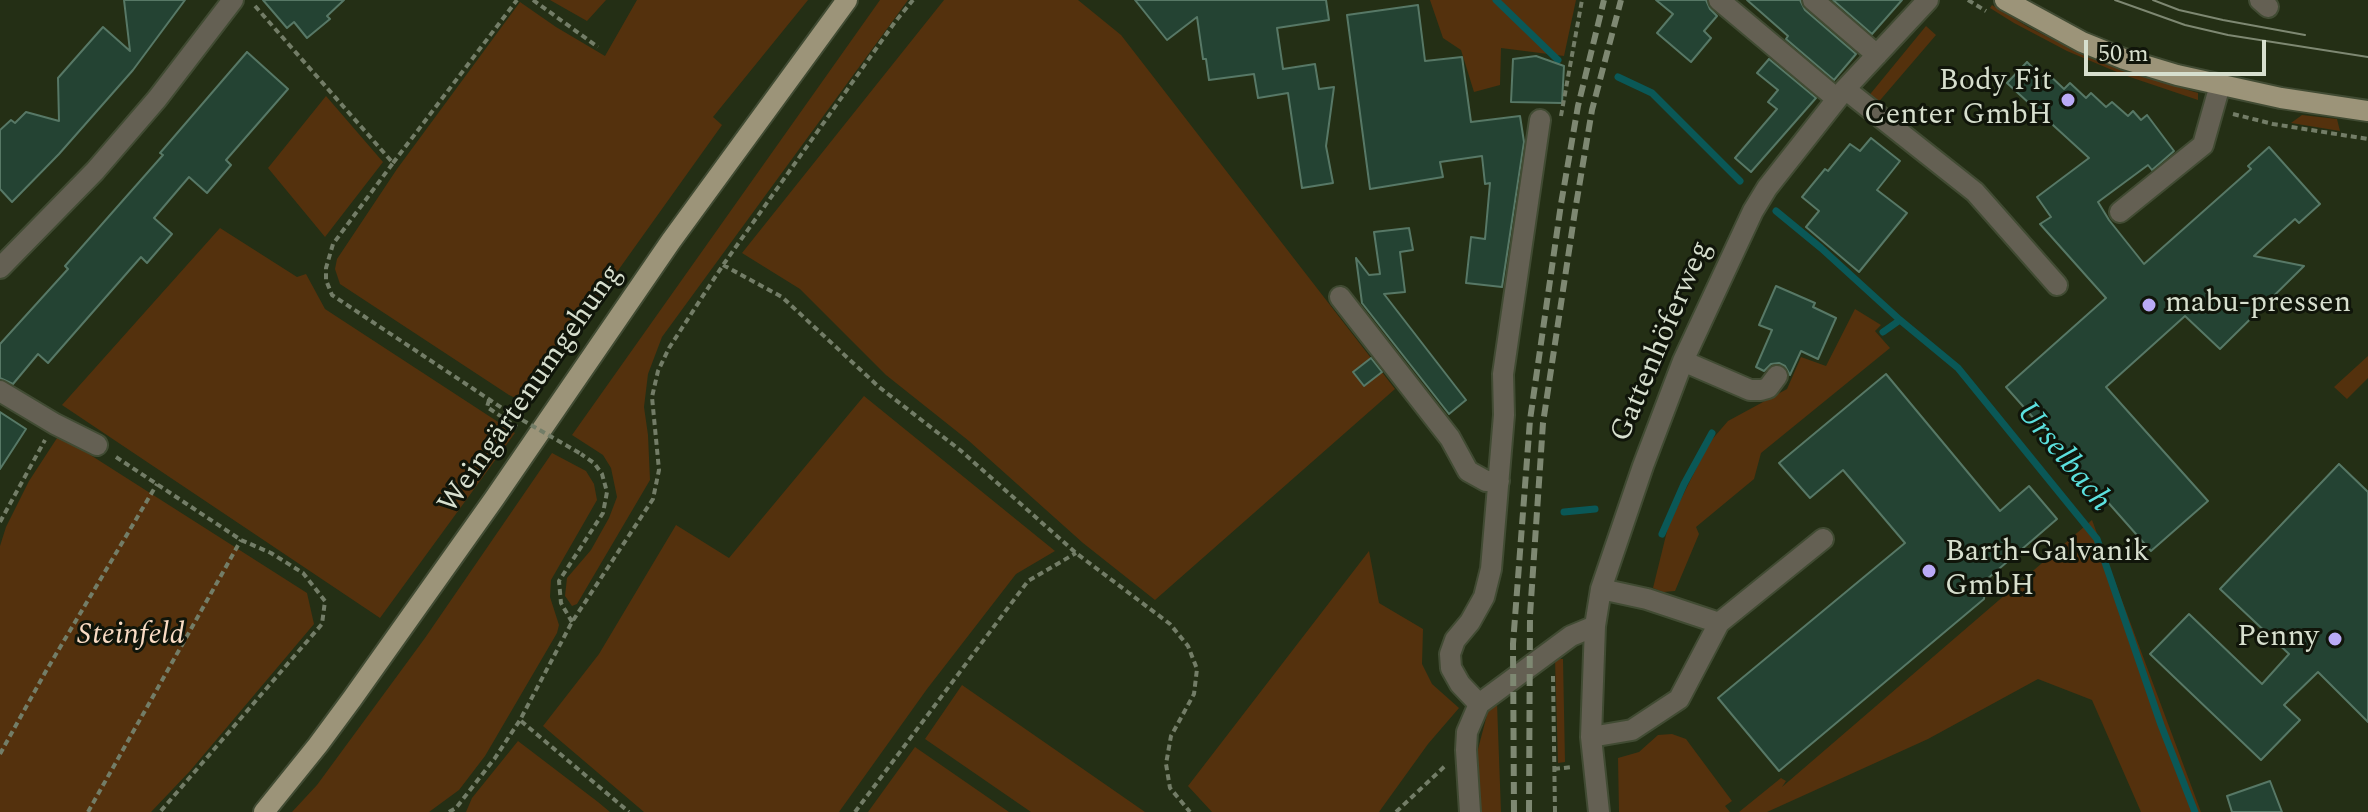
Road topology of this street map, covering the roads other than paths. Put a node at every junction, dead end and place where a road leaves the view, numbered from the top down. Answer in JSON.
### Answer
{"nodes":[{"id":1,"x":233,"y":0,"type":"edge"},
{"id":2,"x":847,"y":0,"type":"edge"},
{"id":3,"x":1719,"y":0,"type":"edge"},
{"id":4,"x":1813,"y":0,"type":"edge"},
{"id":5,"x":1927,"y":0,"type":"edge"},
{"id":6,"x":2005,"y":0,"type":"edge"},
{"id":7,"x":1877,"y":55,"type":"junction"},
{"id":8,"x":2220,"y":85,"type":"junction"},
{"id":9,"x":1841,"y":94,"type":"junction"},
{"id":10,"x":2368,"y":111,"type":"edge"},
{"id":11,"x":1540,"y":120,"type":"dead end"},
{"id":12,"x":2120,"y":212,"type":"dead end"},
{"id":13,"x":0,"y":268,"type":"edge"},
{"id":14,"x":2057,"y":285,"type":"dead end"},
{"id":15,"x":1340,"y":297,"type":"dead end"},
{"id":16,"x":1683,"y":361,"type":"junction"},
{"id":17,"x":1777,"y":376,"type":"dead end"},
{"id":18,"x":0,"y":391,"type":"edge"},
{"id":19,"x":97,"y":445,"type":"road end"},
{"id":20,"x":1499,"y":481,"type":"junction"},
{"id":21,"x":1823,"y":539,"type":"dead end"},
{"id":22,"x":1601,"y":589,"type":"junction"},
{"id":23,"x":1719,"y":623,"type":"junction"},
{"id":24,"x":1595,"y":626,"type":"junction"},
{"id":25,"x":1479,"y":704,"type":"junction"},
{"id":26,"x":1591,"y":737,"type":"junction"},
{"id":27,"x":264,"y":812,"type":"edge"},
{"id":28,"x":1470,"y":812,"type":"edge"},
{"id":29,"x":1599,"y":812,"type":"edge"}],
"edges":[{"from":1,"to":13,"type":"street"},
{"from":2,"to":27,"type":"main road","name":"Weingärtenumgehung"},
{"from":3,"to":9,"type":"street"},
{"from":4,"to":7,"type":"street"},
{"from":5,"to":7,"type":"street","name":"Gattenhöferweg"},
{"from":6,"to":8,"type":"main road"},
{"from":7,"to":9,"type":"street","name":"Gattenhöferweg"},
{"from":8,"to":10,"type":"main road"},
{"from":8,"to":12,"type":"street"},
{"from":9,"to":14,"type":"street"},
{"from":9,"to":16,"type":"street","name":"Gattenhöferweg"},
{"from":11,"to":20,"type":"street"},
{"from":15,"to":20,"type":"street"},
{"from":16,"to":17,"type":"street"},
{"from":16,"to":22,"type":"street","name":"Gattenhöferweg"},
{"from":18,"to":19,"type":"street"},
{"from":20,"to":25,"type":"street"},
{"from":21,"to":23,"type":"street"},
{"from":22,"to":23,"type":"street"},
{"from":22,"to":24,"type":"street","name":"Gattenhöferweg"},
{"from":23,"to":26,"type":"street"},
{"from":24,"to":25,"type":"street"},
{"from":24,"to":26,"type":"street","name":"Gattenhöferweg"},
{"from":25,"to":28,"type":"street"},
{"from":26,"to":29,"type":"street","name":"Gattenhöferweg"}]}
